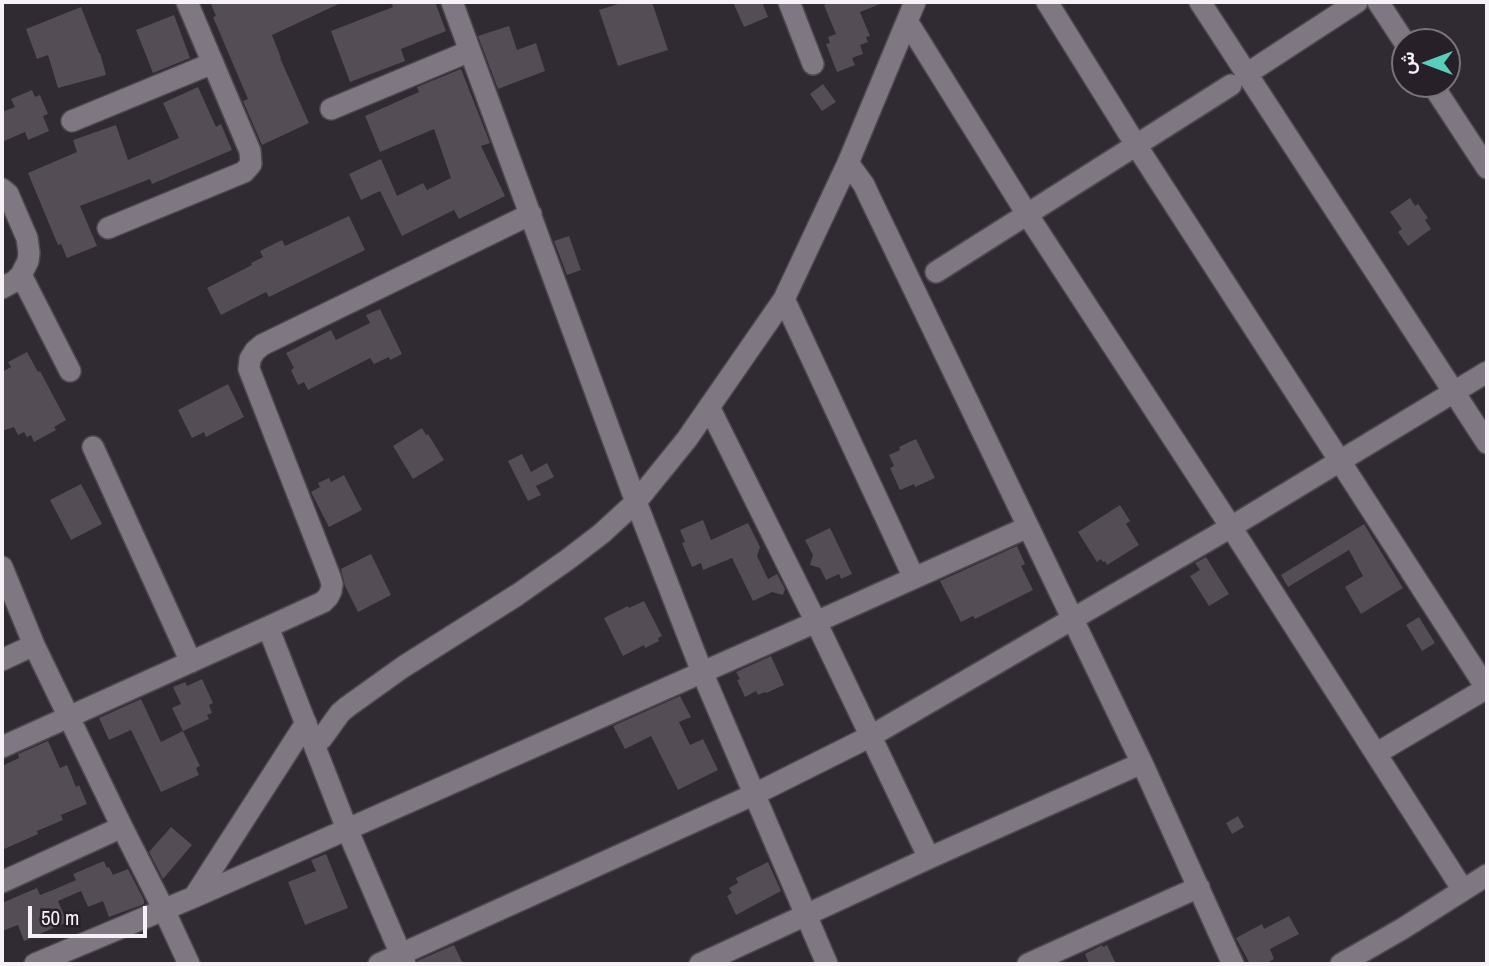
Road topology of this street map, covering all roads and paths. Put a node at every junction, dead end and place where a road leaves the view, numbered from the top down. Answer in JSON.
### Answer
{"nodes":[{"id":1,"x":187,"y":2,"type":"edge"},
{"id":2,"x":452,"y":2,"type":"edge"},
{"id":3,"x":789,"y":2,"type":"edge"},
{"id":4,"x":1048,"y":2,"type":"edge"},
{"id":5,"x":1200,"y":2,"type":"edge"},
{"id":6,"x":1357,"y":2,"type":"edge"},
{"id":7,"x":1378,"y":2,"type":"edge"},
{"id":8,"x":911,"y":11,"type":"edge"},
{"id":9,"x":1395,"y":28,"type":"edge"},
{"id":10,"x":470,"y":51,"type":"junction"},
{"id":11,"x":213,"y":63,"type":"junction"},
{"id":12,"x":813,"y":64,"type":"dead end"},
{"id":13,"x":1239,"y":79,"type":"junction"},
{"id":14,"x":1441,"y":98,"type":"edge"},
{"id":15,"x":331,"y":109,"type":"dead end"},
{"id":16,"x":72,"y":121,"type":"dead end"},
{"id":17,"x":1136,"y":145,"type":"junction"},
{"id":18,"x":848,"y":163,"type":"junction"},
{"id":19,"x":1487,"y":168,"type":"edge"},
{"id":20,"x":2,"y":189,"type":"edge"},
{"id":21,"x":531,"y":214,"type":"junction"},
{"id":22,"x":1027,"y":214,"type":"junction"},
{"id":23,"x":108,"y":228,"type":"dead end"},
{"id":24,"x":936,"y":272,"type":"dead end"},
{"id":25,"x":21,"y":275,"type":"junction"},
{"id":26,"x":2,"y":288,"type":"edge"},
{"id":27,"x":784,"y":299,"type":"junction"},
{"id":28,"x":70,"y":371,"type":"dead end"},
{"id":29,"x":1487,"y":372,"type":"edge"},
{"id":30,"x":1454,"y":392,"type":"junction"},
{"id":31,"x":709,"y":407,"type":"junction"},
{"id":32,"x":1487,"y":443,"type":"edge"},
{"id":33,"x":93,"y":447,"type":"dead end"},
{"id":34,"x":1339,"y":461,"type":"junction"},
{"id":35,"x":636,"y":502,"type":"junction"},
{"id":36,"x":1028,"y":527,"type":"junction"},
{"id":37,"x":1231,"y":527,"type":"junction"},
{"id":38,"x":2,"y":567,"type":"edge"},
{"id":39,"x":914,"y":578,"type":"junction"},
{"id":40,"x":1072,"y":618,"type":"junction"},
{"id":41,"x":816,"y":622,"type":"junction"},
{"id":42,"x":268,"y":628,"type":"junction"},
{"id":43,"x":34,"y":645,"type":"junction"},
{"id":44,"x":2,"y":660,"type":"edge"},
{"id":45,"x":191,"y":662,"type":"junction"},
{"id":46,"x":702,"y":672,"type":"junction"},
{"id":47,"x":1487,"y":689,"type":"edge"},
{"id":48,"x":69,"y":717,"type":"junction"},
{"id":49,"x":306,"y":723,"type":"junction"},
{"id":50,"x":871,"y":736,"type":"junction"},
{"id":51,"x":315,"y":745,"type":"junction"},
{"id":52,"x":2,"y":747,"type":"edge"},
{"id":53,"x":1377,"y":753,"type":"junction"},
{"id":54,"x":1142,"y":763,"type":"junction"},
{"id":55,"x":755,"y":794,"type":"junction"},
{"id":56,"x":122,"y":827,"type":"junction"},
{"id":57,"x":347,"y":829,"type":"junction"},
{"id":58,"x":929,"y":858,"type":"junction"},
{"id":59,"x":1487,"y":875,"type":"edge"},
{"id":60,"x":2,"y":882,"type":"edge"},
{"id":61,"x":1199,"y":887,"type":"junction"},
{"id":62,"x":1463,"y":890,"type":"junction"},
{"id":63,"x":194,"y":897,"type":"junction"},
{"id":64,"x":164,"y":910,"type":"junction"},
{"id":65,"x":807,"y":915,"type":"junction"},
{"id":66,"x":402,"y":960,"type":"edge"},
{"id":67,"x":36,"y":964,"type":"edge"},
{"id":68,"x":189,"y":964,"type":"edge"},
{"id":69,"x":380,"y":964,"type":"edge"},
{"id":70,"x":700,"y":964,"type":"edge"},
{"id":71,"x":827,"y":964,"type":"edge"},
{"id":72,"x":1028,"y":964,"type":"edge"},
{"id":73,"x":1233,"y":964,"type":"edge"},
{"id":74,"x":1341,"y":964,"type":"edge"}],
"edges":[{"from":1,"to":11,"type":"street"},
{"from":2,"to":10,"type":"street"},
{"from":3,"to":12,"type":"street"},
{"from":4,"to":17,"type":"street"},
{"from":5,"to":13,"type":"street"},
{"from":6,"to":13,"type":"street"},
{"from":7,"to":9,"type":"street"},
{"from":8,"to":18,"type":"street"},
{"from":8,"to":22,"type":"street"},
{"from":10,"to":15,"type":"street"},
{"from":10,"to":21,"type":"street"},
{"from":11,"to":16,"type":"street"},
{"from":11,"to":23,"type":"street"},
{"from":13,"to":17,"type":"street"},
{"from":13,"to":30,"type":"street"},
{"from":14,"to":19,"type":"street"},
{"from":17,"to":22,"type":"street"},
{"from":17,"to":34,"type":"street"},
{"from":18,"to":27,"type":"street"},
{"from":18,"to":36,"type":"street"},
{"from":20,"to":25,"type":"street"},
{"from":21,"to":35,"type":"street"},
{"from":21,"to":42,"type":"street"},
{"from":22,"to":24,"type":"street"},
{"from":22,"to":37,"type":"street"},
{"from":25,"to":26,"type":"street"},
{"from":25,"to":28,"type":"street"},
{"from":27,"to":31,"type":"street"},
{"from":27,"to":39,"type":"street"},
{"from":29,"to":30,"type":"street"},
{"from":30,"to":32,"type":"street"},
{"from":30,"to":34,"type":"street"},
{"from":31,"to":35,"type":"street"},
{"from":31,"to":41,"type":"street"},
{"from":33,"to":45,"type":"street"},
{"from":34,"to":37,"type":"street"},
{"from":34,"to":47,"type":"street"},
{"from":35,"to":46,"type":"street"},
{"from":35,"to":51,"type":"street"},
{"from":36,"to":39,"type":"street"},
{"from":36,"to":40,"type":"street"},
{"from":37,"to":40,"type":"street"},
{"from":37,"to":53,"type":"street"},
{"from":38,"to":43,"type":"street"},
{"from":39,"to":41,"type":"street"},
{"from":40,"to":50,"type":"street"},
{"from":40,"to":54,"type":"street"},
{"from":41,"to":46,"type":"street"},
{"from":41,"to":50,"type":"street"},
{"from":42,"to":45,"type":"street"},
{"from":42,"to":49,"type":"street"},
{"from":43,"to":44,"type":"street"},
{"from":43,"to":48,"type":"street"},
{"from":45,"to":48,"type":"street"},
{"from":46,"to":55,"type":"street"},
{"from":46,"to":57,"type":"street"},
{"from":47,"to":53,"type":"street"},
{"from":48,"to":52,"type":"street"},
{"from":48,"to":56,"type":"street"},
{"from":49,"to":51,"type":"street"},
{"from":49,"to":63,"type":"street"},
{"from":50,"to":55,"type":"street"},
{"from":50,"to":58,"type":"street"},
{"from":51,"to":57,"type":"street"},
{"from":53,"to":62,"type":"street"},
{"from":54,"to":58,"type":"street"},
{"from":54,"to":61,"type":"street"},
{"from":55,"to":65,"type":"street"},
{"from":55,"to":66,"type":"street"},
{"from":56,"to":60,"type":"street"},
{"from":56,"to":64,"type":"street"},
{"from":57,"to":63,"type":"street"},
{"from":57,"to":66,"type":"street"},
{"from":58,"to":65,"type":"street"},
{"from":59,"to":62,"type":"street"},
{"from":61,"to":72,"type":"street"},
{"from":61,"to":73,"type":"street"},
{"from":62,"to":74,"type":"street"},
{"from":63,"to":64,"type":"street"},
{"from":64,"to":67,"type":"street"},
{"from":64,"to":68,"type":"street"},
{"from":65,"to":70,"type":"street"},
{"from":65,"to":71,"type":"street"},
{"from":66,"to":69,"type":"street"}]}
